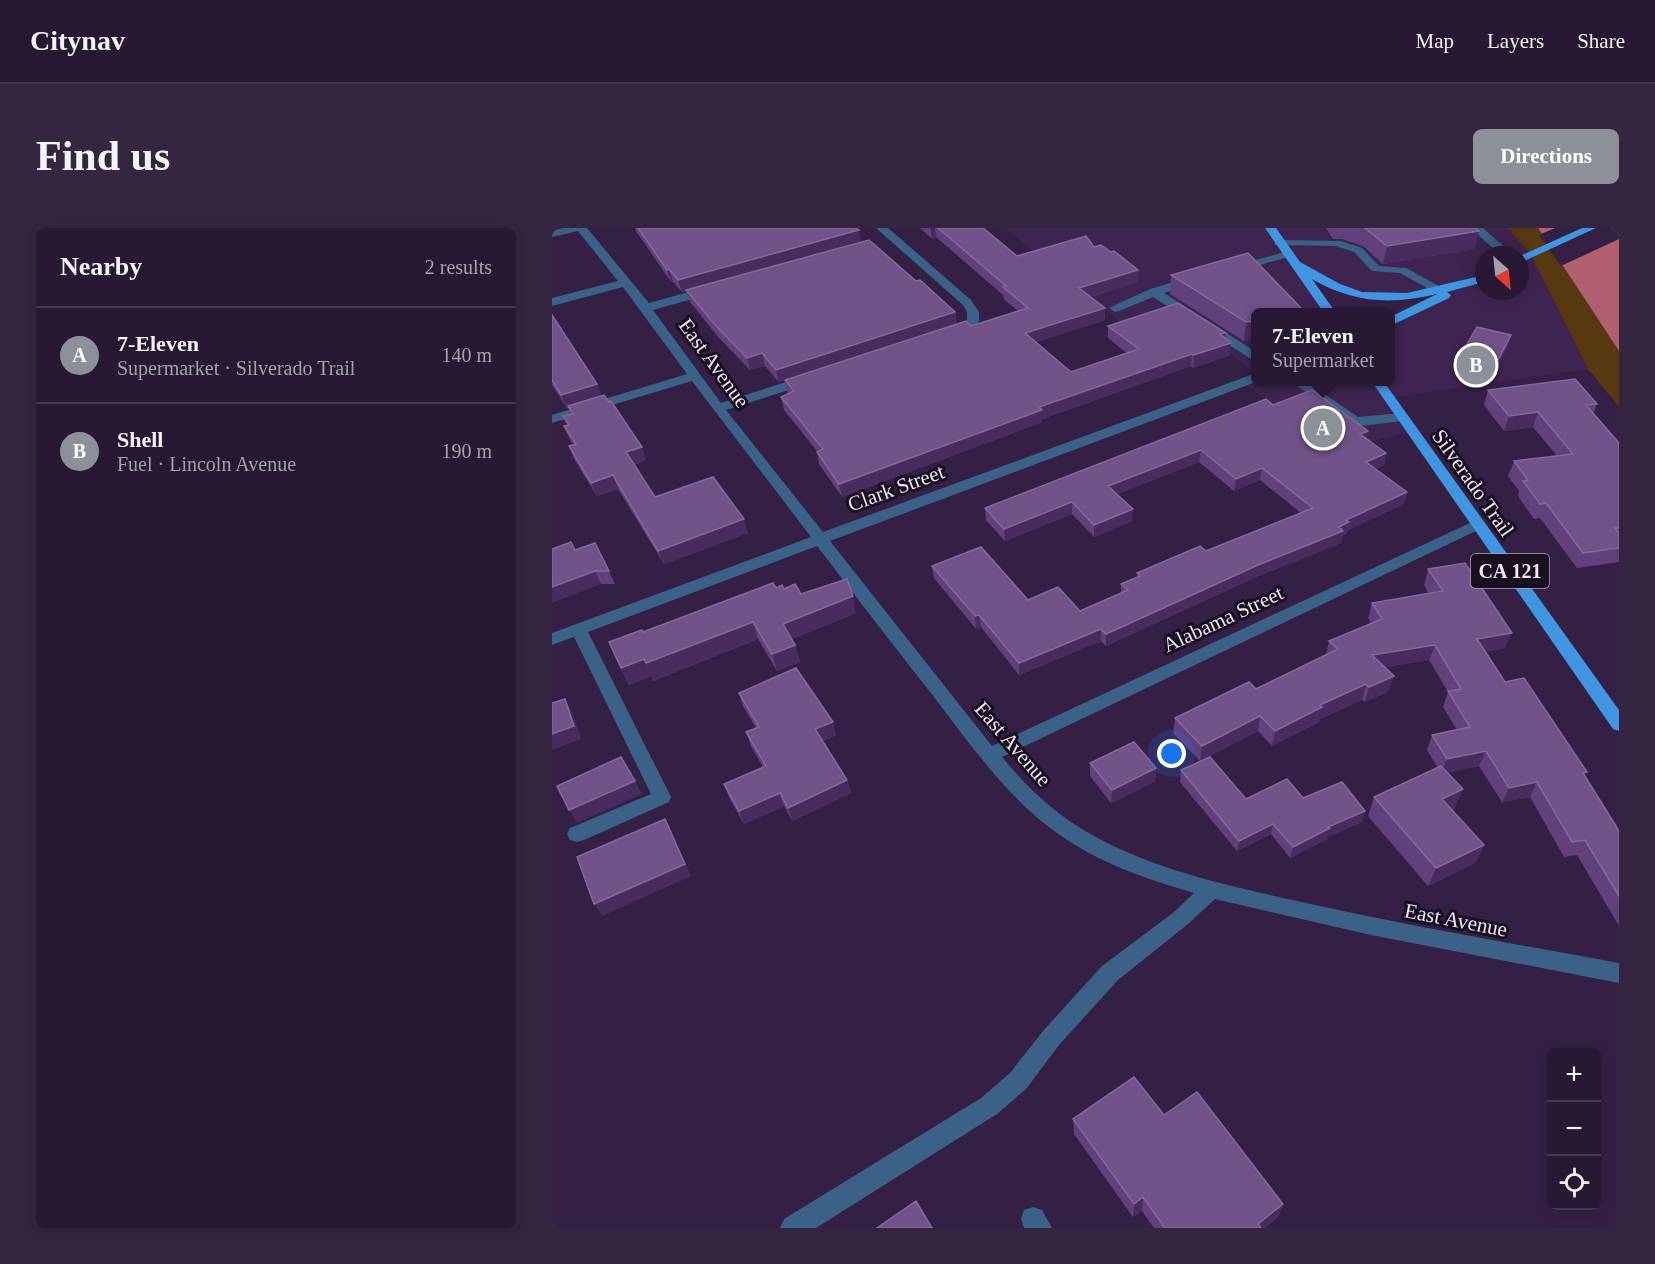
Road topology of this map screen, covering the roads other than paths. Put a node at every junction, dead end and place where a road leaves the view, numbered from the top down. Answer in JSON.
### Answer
{"nodes":[{"id":1,"x":576,"y":228,"type":"edge"},
{"id":2,"x":581,"y":228,"type":"edge"},
{"id":3,"x":881,"y":228,"type":"edge"},
{"id":4,"x":1270,"y":228,"type":"edge"},
{"id":5,"x":1476,"y":228,"type":"edge"},
{"id":6,"x":1591,"y":228,"type":"edge"},
{"id":7,"x":552,"y":234,"type":"edge"},
{"id":8,"x":1280,"y":243,"type":"junction"},
{"id":9,"x":1497,"y":246,"type":"edge"},
{"id":10,"x":1529,"y":256,"type":"edge"},
{"id":11,"x":1292,"y":259,"type":"junction"},
{"id":12,"x":1475,"y":280,"type":"edge"},
{"id":13,"x":1475,"y":281,"type":"edge"},
{"id":14,"x":626,"y":284,"type":"junction"},
{"id":15,"x":721,"y":287,"type":"edge"},
{"id":16,"x":1440,"y":290,"type":"junction"},
{"id":17,"x":1154,"y":292,"type":"junction"},
{"id":18,"x":552,"y":302,"type":"edge"},
{"id":19,"x":646,"y":308,"type":"junction"},
{"id":20,"x":1115,"y":308,"type":"dead end"},
{"id":21,"x":1327,"y":308,"type":"edge"},
{"id":22,"x":1395,"y":320,"type":"edge"},
{"id":23,"x":933,"y":338,"type":"edge"},
{"id":24,"x":1251,"y":355,"type":"edge"},
{"id":25,"x":820,"y":375,"type":"edge"},
{"id":26,"x":696,"y":376,"type":"junction"},
{"id":27,"x":1251,"y":379,"type":"edge"},
{"id":28,"x":1306,"y":386,"type":"edge"},
{"id":29,"x":1381,"y":386,"type":"edge"},
{"id":30,"x":718,"y":408,"type":"junction"},
{"id":31,"x":1402,"y":417,"type":"junction"},
{"id":32,"x":552,"y":419,"type":"edge"},
{"id":33,"x":1477,"y":525,"type":"junction"},
{"id":34,"x":819,"y":539,"type":"junction"},
{"id":35,"x":578,"y":629,"type":"junction"},
{"id":36,"x":552,"y":639,"type":"edge"},
{"id":37,"x":1619,"y":724,"type":"edge"},
{"id":38,"x":989,"y":755,"type":"junction"},
{"id":39,"x":576,"y":834,"type":"dead end"},
{"id":40,"x":1211,"y":890,"type":"junction"},
{"id":41,"x":1619,"y":973,"type":"edge"},
{"id":42,"x":793,"y":1228,"type":"edge"}],
"edges":[{"from":1,"to":7,"type":"street"},
{"from":2,"to":14,"type":"street","name":"East Avenue"},
{"from":3,"to":23,"type":"street"},
{"from":4,"to":8,"type":"main road"},
{"from":5,"to":9,"type":"street"},
{"from":6,"to":10,"type":"main road"},
{"from":8,"to":11,"type":"main road"},
{"from":8,"to":16,"type":"street"},
{"from":11,"to":16,"type":"main road"},
{"from":11,"to":17,"type":"street"},
{"from":11,"to":21,"type":"main road"},
{"from":12,"to":16,"type":"main road"},
{"from":13,"to":22,"type":"main road"},
{"from":14,"to":18,"type":"street"},
{"from":14,"to":19,"type":"street","name":"East Avenue"},
{"from":15,"to":19,"type":"street"},
{"from":17,"to":20,"type":"street"},
{"from":17,"to":24,"type":"street"},
{"from":19,"to":26,"type":"street","name":"East Avenue"},
{"from":25,"to":30,"type":"street"},
{"from":26,"to":30,"type":"street","name":"East Avenue"},
{"from":26,"to":32,"type":"street"},
{"from":27,"to":34,"type":"street","name":"Clark Street"},
{"from":28,"to":31,"type":"street"},
{"from":29,"to":31,"type":"main road","name":"Silverado Trail","number":"CA 121"},
{"from":30,"to":34,"type":"street","name":"East Avenue"},
{"from":31,"to":33,"type":"main road","name":"Silverado Trail","number":"CA 121"},
{"from":33,"to":37,"type":"main road","name":"Silverado Trail","number":"CA 121"},
{"from":33,"to":38,"type":"street","name":"Alabama Street"},
{"from":34,"to":35,"type":"street","name":"Clark Street"},
{"from":34,"to":38,"type":"street","name":"East Avenue"},
{"from":35,"to":36,"type":"street","name":"Clark Street"},
{"from":35,"to":39,"type":"street"},
{"from":38,"to":40,"type":"street","name":"East Avenue"},
{"from":40,"to":41,"type":"street","name":"East Avenue"},
{"from":40,"to":42,"type":"street"}]}
